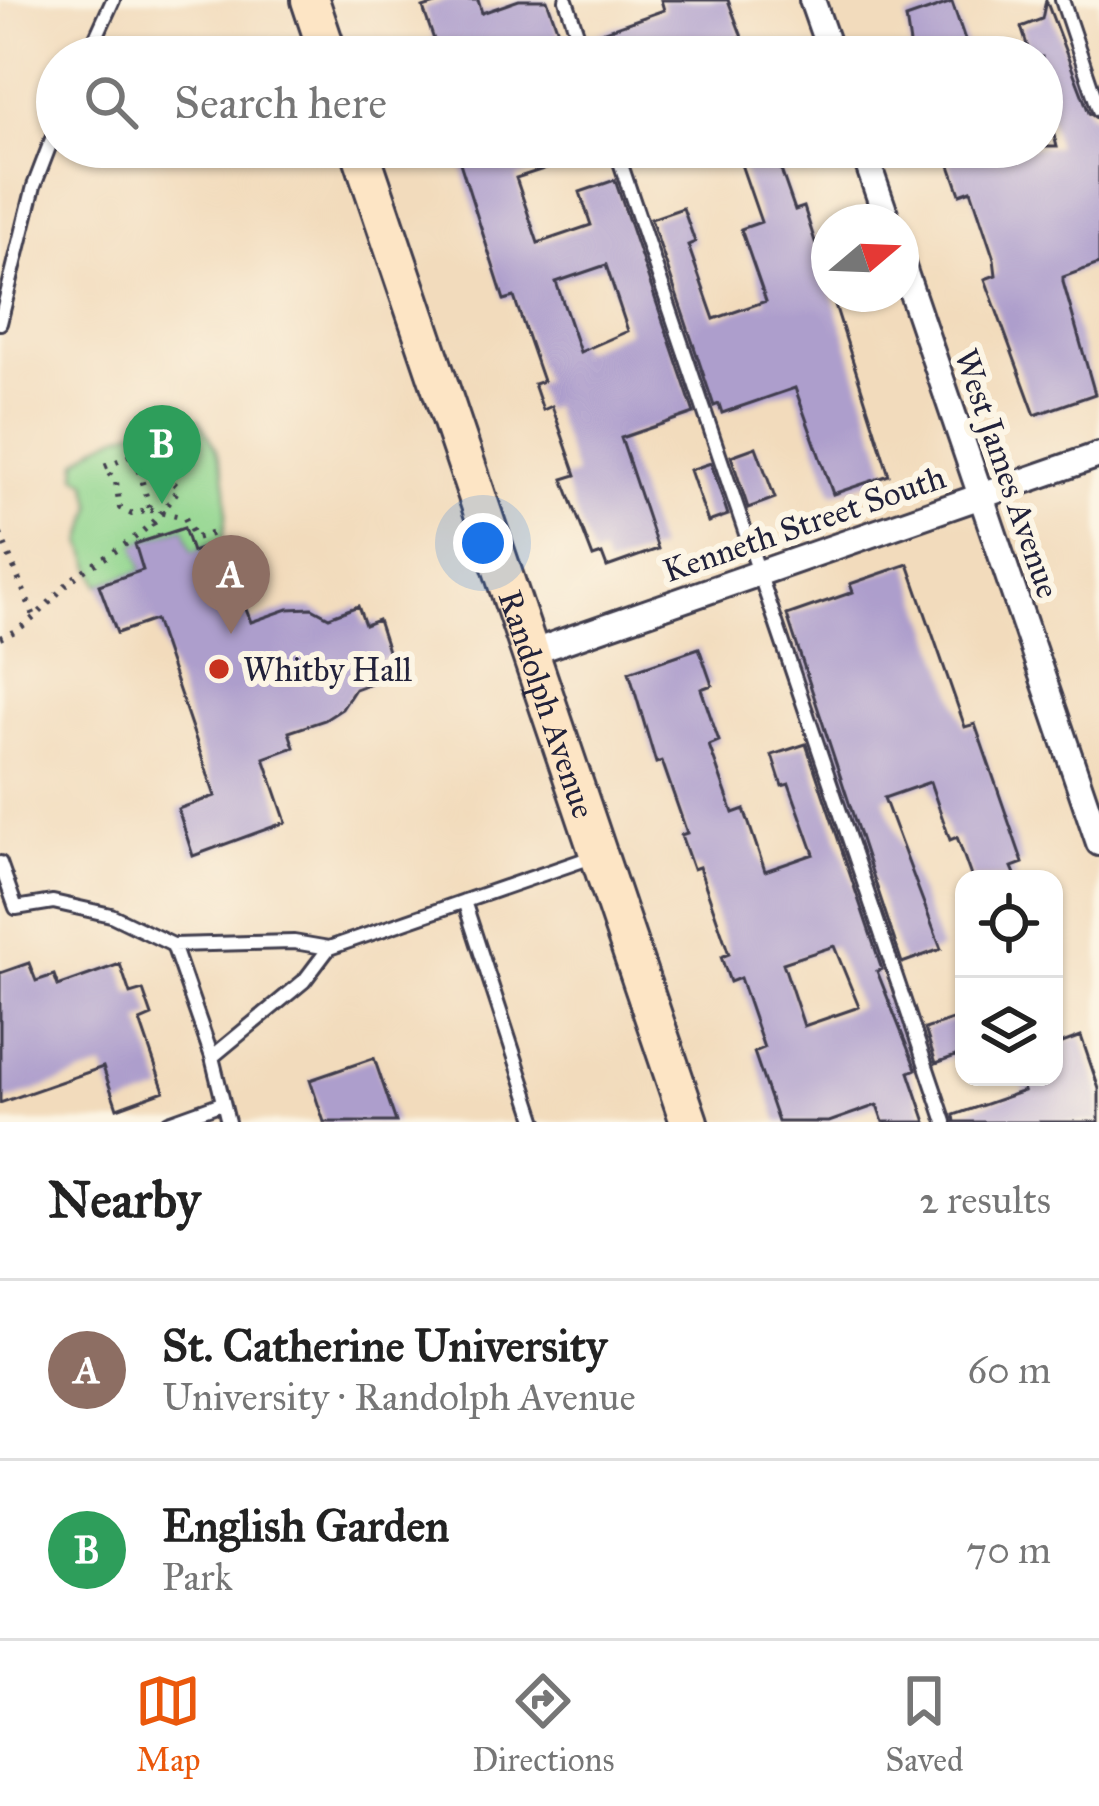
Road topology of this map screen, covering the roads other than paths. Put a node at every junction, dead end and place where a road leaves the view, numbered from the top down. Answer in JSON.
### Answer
{"nodes":[{"id":1,"x":112,"y":0,"type":"edge"},
{"id":2,"x":310,"y":0,"type":"edge"},
{"id":3,"x":566,"y":0,"type":"edge"},
{"id":4,"x":812,"y":0,"type":"edge"},
{"id":5,"x":1062,"y":0,"type":"edge"},
{"id":6,"x":96,"y":36,"type":"edge"},
{"id":7,"x":322,"y":36,"type":"edge"},
{"id":8,"x":578,"y":36,"type":"edge"},
{"id":9,"x":825,"y":36,"type":"edge"},
{"id":10,"x":1099,"y":110,"type":"edge"},
{"id":11,"x":41,"y":168,"type":"edge"},
{"id":12,"x":366,"y":168,"type":"edge"},
{"id":13,"x":622,"y":168,"type":"edge"},
{"id":14,"x":869,"y":168,"type":"edge"},
{"id":15,"x":882,"y":204,"type":"edge"},
{"id":16,"x":918,"y":312,"type":"edge"},
{"id":17,"x":0,"y":323,"type":"edge"},
{"id":18,"x":1099,"y":455,"type":"edge"},
{"id":19,"x":981,"y":496,"type":"junction"},
{"id":20,"x":760,"y":573,"type":"junction"},
{"id":21,"x":530,"y":652,"type":"junction"},
{"id":22,"x":1099,"y":843,"type":"edge"},
{"id":23,"x":599,"y":854,"type":"junction"},
{"id":24,"x":0,"y":863,"type":"edge"},
{"id":25,"x":464,"y":902,"type":"junction"},
{"id":26,"x":173,"y":945,"type":"junction"},
{"id":27,"x":329,"y":948,"type":"junction"},
{"id":28,"x":212,"y":1057,"type":"junction"},
{"id":29,"x":222,"y":1103,"type":"junction"},
{"id":30,"x":169,"y":1122,"type":"edge"},
{"id":31,"x":228,"y":1122,"type":"edge"},
{"id":32,"x":536,"y":1122,"type":"edge"},
{"id":33,"x":689,"y":1122,"type":"edge"},
{"id":34,"x":945,"y":1122,"type":"edge"}],
"edges":[{"from":1,"to":6,"type":"lane"},
{"from":2,"to":7,"type":"main road"},
{"from":3,"to":8,"type":"lane"},
{"from":4,"to":9,"type":"street"},
{"from":5,"to":10,"type":"lane"},
{"from":11,"to":17,"type":"lane"},
{"from":12,"to":21,"type":"main road","name":"Randolph Avenue"},
{"from":13,"to":20,"type":"lane"},
{"from":14,"to":15,"type":"street"},
{"from":16,"to":19,"type":"street","name":"West James Avenue"},
{"from":18,"to":19,"type":"street","name":"Kenneth Street South"},
{"from":19,"to":20,"type":"street","name":"Kenneth Street South"},
{"from":19,"to":22,"type":"street","name":"West James Avenue"},
{"from":20,"to":21,"type":"street","name":"Kenneth Street South"},
{"from":20,"to":34,"type":"lane"},
{"from":21,"to":23,"type":"main road","name":"Randolph Avenue"},
{"from":23,"to":25,"type":"lane"},
{"from":23,"to":33,"type":"main road","name":"Randolph Avenue"},
{"from":24,"to":26,"type":"lane"},
{"from":25,"to":27,"type":"lane"},
{"from":25,"to":32,"type":"lane"},
{"from":26,"to":27,"type":"lane"},
{"from":26,"to":28,"type":"lane"},
{"from":27,"to":28,"type":"lane"},
{"from":28,"to":29,"type":"lane"},
{"from":29,"to":30,"type":"lane"},
{"from":29,"to":31,"type":"lane"}]}
